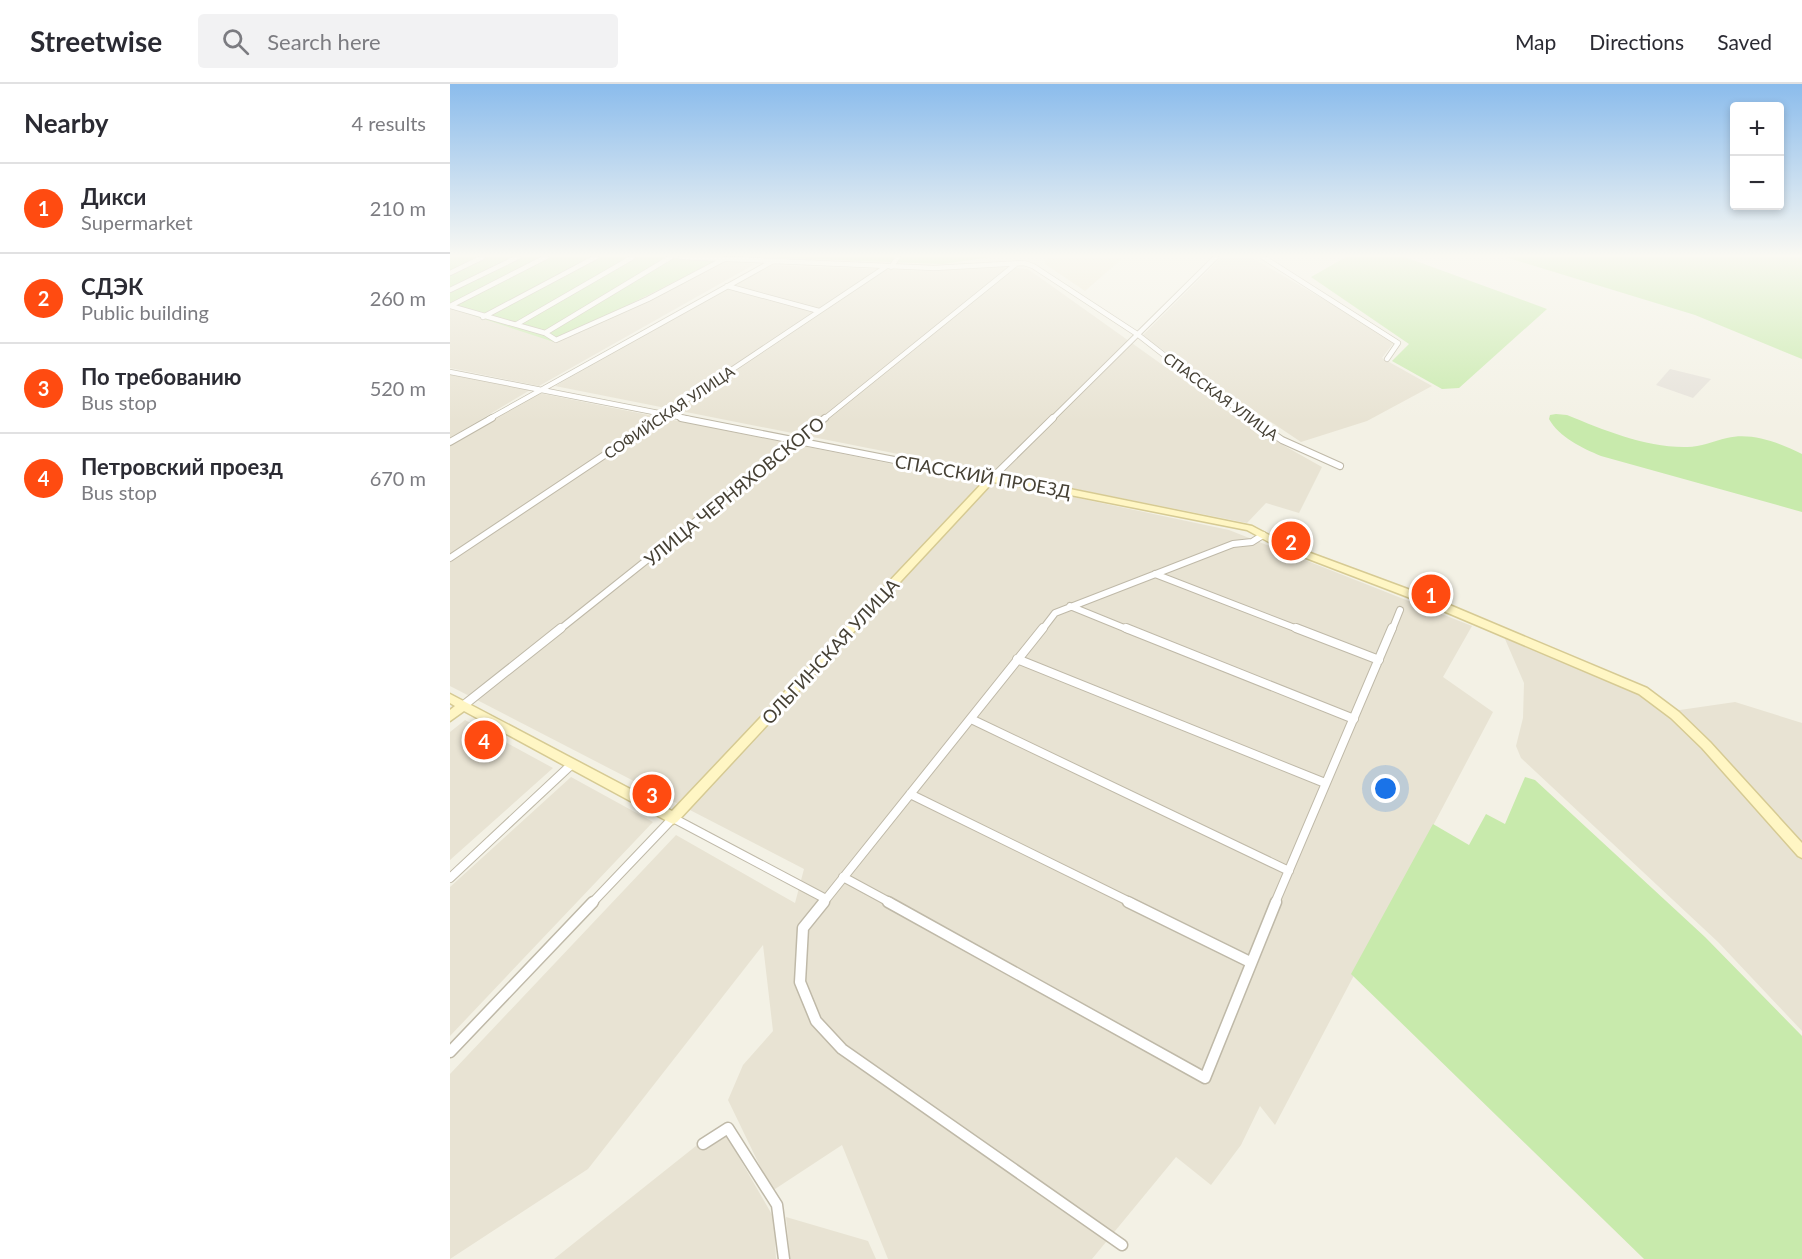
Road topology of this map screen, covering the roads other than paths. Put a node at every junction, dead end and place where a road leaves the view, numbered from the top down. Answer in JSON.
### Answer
{"nodes":[{"id":1,"x":469,"y":312,"type":"edge"},
{"id":2,"x":491,"y":312,"type":"edge"},
{"id":3,"x":538,"y":312,"type":"edge"},
{"id":4,"x":580,"y":312,"type":"edge"},
{"id":5,"x":619,"y":312,"type":"edge"},
{"id":6,"x":680,"y":312,"type":"edge"},
{"id":7,"x":818,"y":312,"type":"edge"},
{"id":8,"x":957,"y":312,"type":"edge"},
{"id":9,"x":1103,"y":312,"type":"edge"},
{"id":10,"x":1160,"y":312,"type":"edge"},
{"id":11,"x":1348,"y":312,"type":"edge"},
{"id":12,"x":483,"y":316,"type":"junction"},
{"id":13,"x":517,"y":324,"type":"junction"},
{"id":14,"x":545,"y":333,"type":"junction"},
{"id":15,"x":1137,"y":334,"type":"junction"},
{"id":16,"x":1387,"y":358,"type":"dead end"},
{"id":17,"x":450,"y":372,"type":"edge"},
{"id":18,"x":539,"y":390,"type":"junction"},
{"id":19,"x":666,"y":415,"type":"junction"},
{"id":20,"x":797,"y":441,"type":"junction"},
{"id":21,"x":450,"y":442,"type":"edge"},
{"id":22,"x":1340,"y":466,"type":"dead end"},
{"id":23,"x":991,"y":479,"type":"junction"},
{"id":24,"x":1263,"y":535,"type":"junction"},
{"id":25,"x":450,"y":558,"type":"edge"},
{"id":26,"x":1155,"y":574,"type":"junction"},
{"id":27,"x":1070,"y":606,"type":"junction"},
{"id":28,"x":1400,"y":610,"type":"dead end"},
{"id":29,"x":1017,"y":659,"type":"junction"},
{"id":30,"x":1379,"y":660,"type":"junction"},
{"id":31,"x":450,"y":698,"type":"edge"},
{"id":32,"x":464,"y":705,"type":"junction"},
{"id":33,"x":450,"y":716,"type":"edge"},
{"id":34,"x":1354,"y":718,"type":"junction"},
{"id":35,"x":971,"y":719,"type":"junction"},
{"id":36,"x":572,"y":764,"type":"junction"},
{"id":37,"x":1325,"y":783,"type":"junction"},
{"id":38,"x":910,"y":794,"type":"junction"},
{"id":39,"x":673,"y":818,"type":"junction"},
{"id":40,"x":1802,"y":852,"type":"edge"},
{"id":41,"x":1288,"y":871,"type":"junction"},
{"id":42,"x":843,"y":877,"type":"junction"},
{"id":43,"x":450,"y":878,"type":"edge"},
{"id":44,"x":826,"y":899,"type":"junction"},
{"id":45,"x":1250,"y":962,"type":"junction"},
{"id":46,"x":450,"y":1052,"type":"edge"},
{"id":47,"x":703,"y":1144,"type":"dead end"},
{"id":48,"x":1122,"y":1245,"type":"dead end"},
{"id":49,"x":784,"y":1259,"type":"edge"}],
"edges":[{"from":1,"to":12,"type":"street"},
{"from":2,"to":12,"type":"street"},
{"from":3,"to":13,"type":"street"},
{"from":4,"to":14,"type":"street"},
{"from":5,"to":14,"type":"street"},
{"from":6,"to":18,"type":"street"},
{"from":7,"to":19,"type":"street","name":"СОФИЙСКАЯ УЛИЦА"},
{"from":8,"to":20,"type":"street","name":"УЛИЦА ЧЕРНЯХОВСКОГО"},
{"from":9,"to":15,"type":"street","name":"СПАССКАЯ УЛИЦА"},
{"from":10,"to":15,"type":"street","name":"ОЛЬГИНСКАЯ УЛИЦА"},
{"from":11,"to":16,"type":"street"},
{"from":12,"to":13,"type":"street"},
{"from":13,"to":14,"type":"street"},
{"from":15,"to":22,"type":"street","name":"СПАССКАЯ УЛИЦА"},
{"from":15,"to":23,"type":"street","name":"ОЛЬГИНСКАЯ УЛИЦА"},
{"from":17,"to":18,"type":"street","name":"СПАССКИЙ ПРОЕЗД"},
{"from":18,"to":19,"type":"street","name":"СПАССКИЙ ПРОЕЗД"},
{"from":18,"to":21,"type":"street"},
{"from":19,"to":20,"type":"street","name":"СПАССКИЙ ПРОЕЗД"},
{"from":19,"to":25,"type":"street","name":"СОФИЙСКАЯ УЛИЦА"},
{"from":20,"to":23,"type":"street","name":"СПАССКИЙ ПРОЕЗД"},
{"from":20,"to":32,"type":"street","name":"УЛИЦА ЧЕРНЯХОВСКОГО"},
{"from":23,"to":24,"type":"street","name":"СПАССКИЙ ПРОЕЗД"},
{"from":23,"to":39,"type":"street","name":"ОЛЬГИНСКАЯ УЛИЦА"},
{"from":24,"to":26,"type":"street"},
{"from":24,"to":40,"type":"street","name":"СПАССКИЙ ПРОЕЗД"},
{"from":26,"to":27,"type":"street"},
{"from":26,"to":30,"type":"street"},
{"from":27,"to":29,"type":"street"},
{"from":27,"to":34,"type":"street"},
{"from":28,"to":30,"type":"street"},
{"from":29,"to":35,"type":"street"},
{"from":29,"to":37,"type":"street"},
{"from":30,"to":34,"type":"street"},
{"from":31,"to":32,"type":"street"},
{"from":32,"to":33,"type":"street","name":"УЛИЦА ЧЕРНЯХОВСКОГО"},
{"from":32,"to":36,"type":"street"},
{"from":34,"to":37,"type":"street"},
{"from":35,"to":38,"type":"street"},
{"from":35,"to":41,"type":"street"},
{"from":36,"to":39,"type":"street"},
{"from":36,"to":43,"type":"street"},
{"from":37,"to":41,"type":"street"},
{"from":38,"to":42,"type":"street"},
{"from":38,"to":45,"type":"street"},
{"from":39,"to":44,"type":"street"},
{"from":39,"to":46,"type":"street","name":"ОЛЬГИНСКАЯ УЛИЦА"},
{"from":41,"to":45,"type":"street"},
{"from":42,"to":44,"type":"street"},
{"from":42,"to":45,"type":"street"},
{"from":44,"to":48,"type":"street"},
{"from":47,"to":49,"type":"street"}]}
